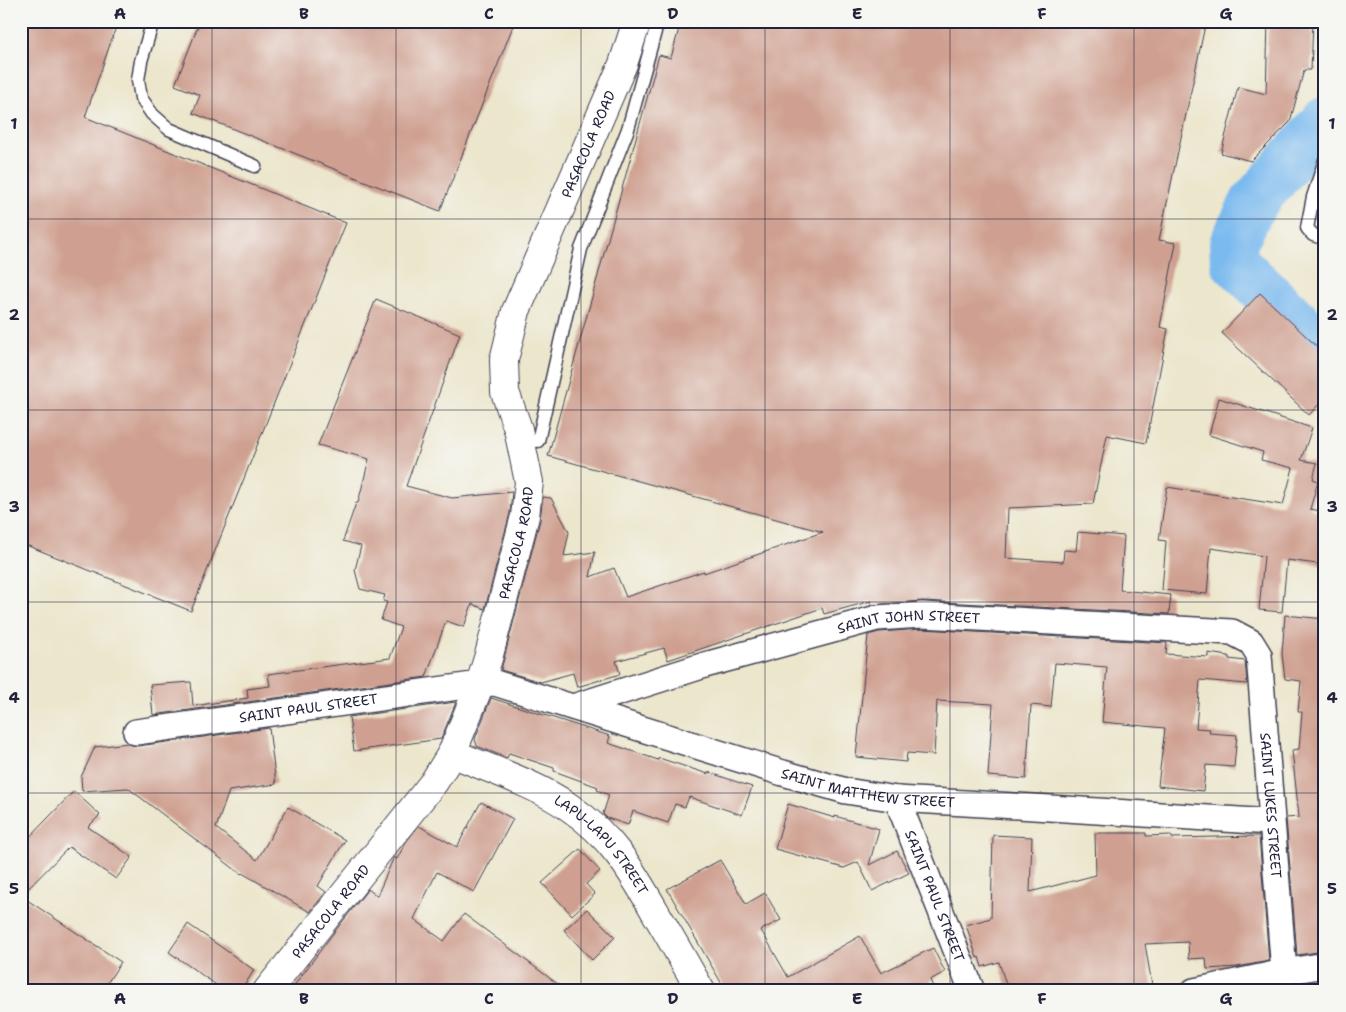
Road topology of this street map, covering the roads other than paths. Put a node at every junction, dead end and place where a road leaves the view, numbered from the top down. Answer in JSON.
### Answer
{"nodes":[{"id":1,"x":153,"y":21,"type":"edge"},
{"id":2,"x":637,"y":21,"type":"edge"},
{"id":3,"x":658,"y":21,"type":"edge"},
{"id":4,"x":1325,"y":160,"type":"edge"},
{"id":5,"x":255,"y":166,"type":"dead end"},
{"id":6,"x":1325,"y":239,"type":"edge"},
{"id":7,"x":538,"y":441,"type":"dead end"},
{"id":8,"x":1251,"y":642,"type":"joint"},
{"id":9,"x":480,"y":684,"type":"junction"},
{"id":10,"x":573,"y":706,"type":"junction"},
{"id":11,"x":136,"y":732,"type":"dead end"},
{"id":12,"x":452,"y":753,"type":"junction"},
{"id":13,"x":897,"y":799,"type":"junction"},
{"id":14,"x":1271,"y":822,"type":"junction"},
{"id":15,"x":1325,"y":965,"type":"edge"},
{"id":16,"x":1284,"y":972,"type":"junction"},
{"id":17,"x":267,"y":991,"type":"edge"},
{"id":18,"x":701,"y":991,"type":"edge"},
{"id":19,"x":972,"y":991,"type":"edge"},
{"id":20,"x":1194,"y":991,"type":"edge"}],
"edges":[{"from":1,"to":5,"type":"lane"},
{"from":2,"to":9,"type":"street","name":"PASACOLA ROAD"},
{"from":3,"to":7,"type":"lane"},
{"from":4,"to":6,"type":"lane"},
{"from":8,"to":10,"type":"street","name":"SAINT JOHN STREET"},
{"from":8,"to":14,"type":"street","name":"SAINT LUKES STREET"},
{"from":9,"to":10,"type":"street","name":"SAINT MATTHEW STREET"},
{"from":9,"to":11,"type":"street","name":"SAINT PAUL STREET"},
{"from":9,"to":12,"type":"street","name":"PASACOLA ROAD"},
{"from":10,"to":13,"type":"street","name":"SAINT MATTHEW STREET"},
{"from":12,"to":17,"type":"street","name":"PASACOLA ROAD"},
{"from":12,"to":18,"type":"street","name":"LAPU-LAPU STREET"},
{"from":13,"to":14,"type":"street","name":"SAINT MATTHEW STREET"},
{"from":13,"to":19,"type":"street","name":"SAINT PAUL STREET"},
{"from":14,"to":16,"type":"street","name":"SAINT LUKES STREET"},
{"from":15,"to":16,"type":"street"},
{"from":16,"to":20,"type":"street"}]}
